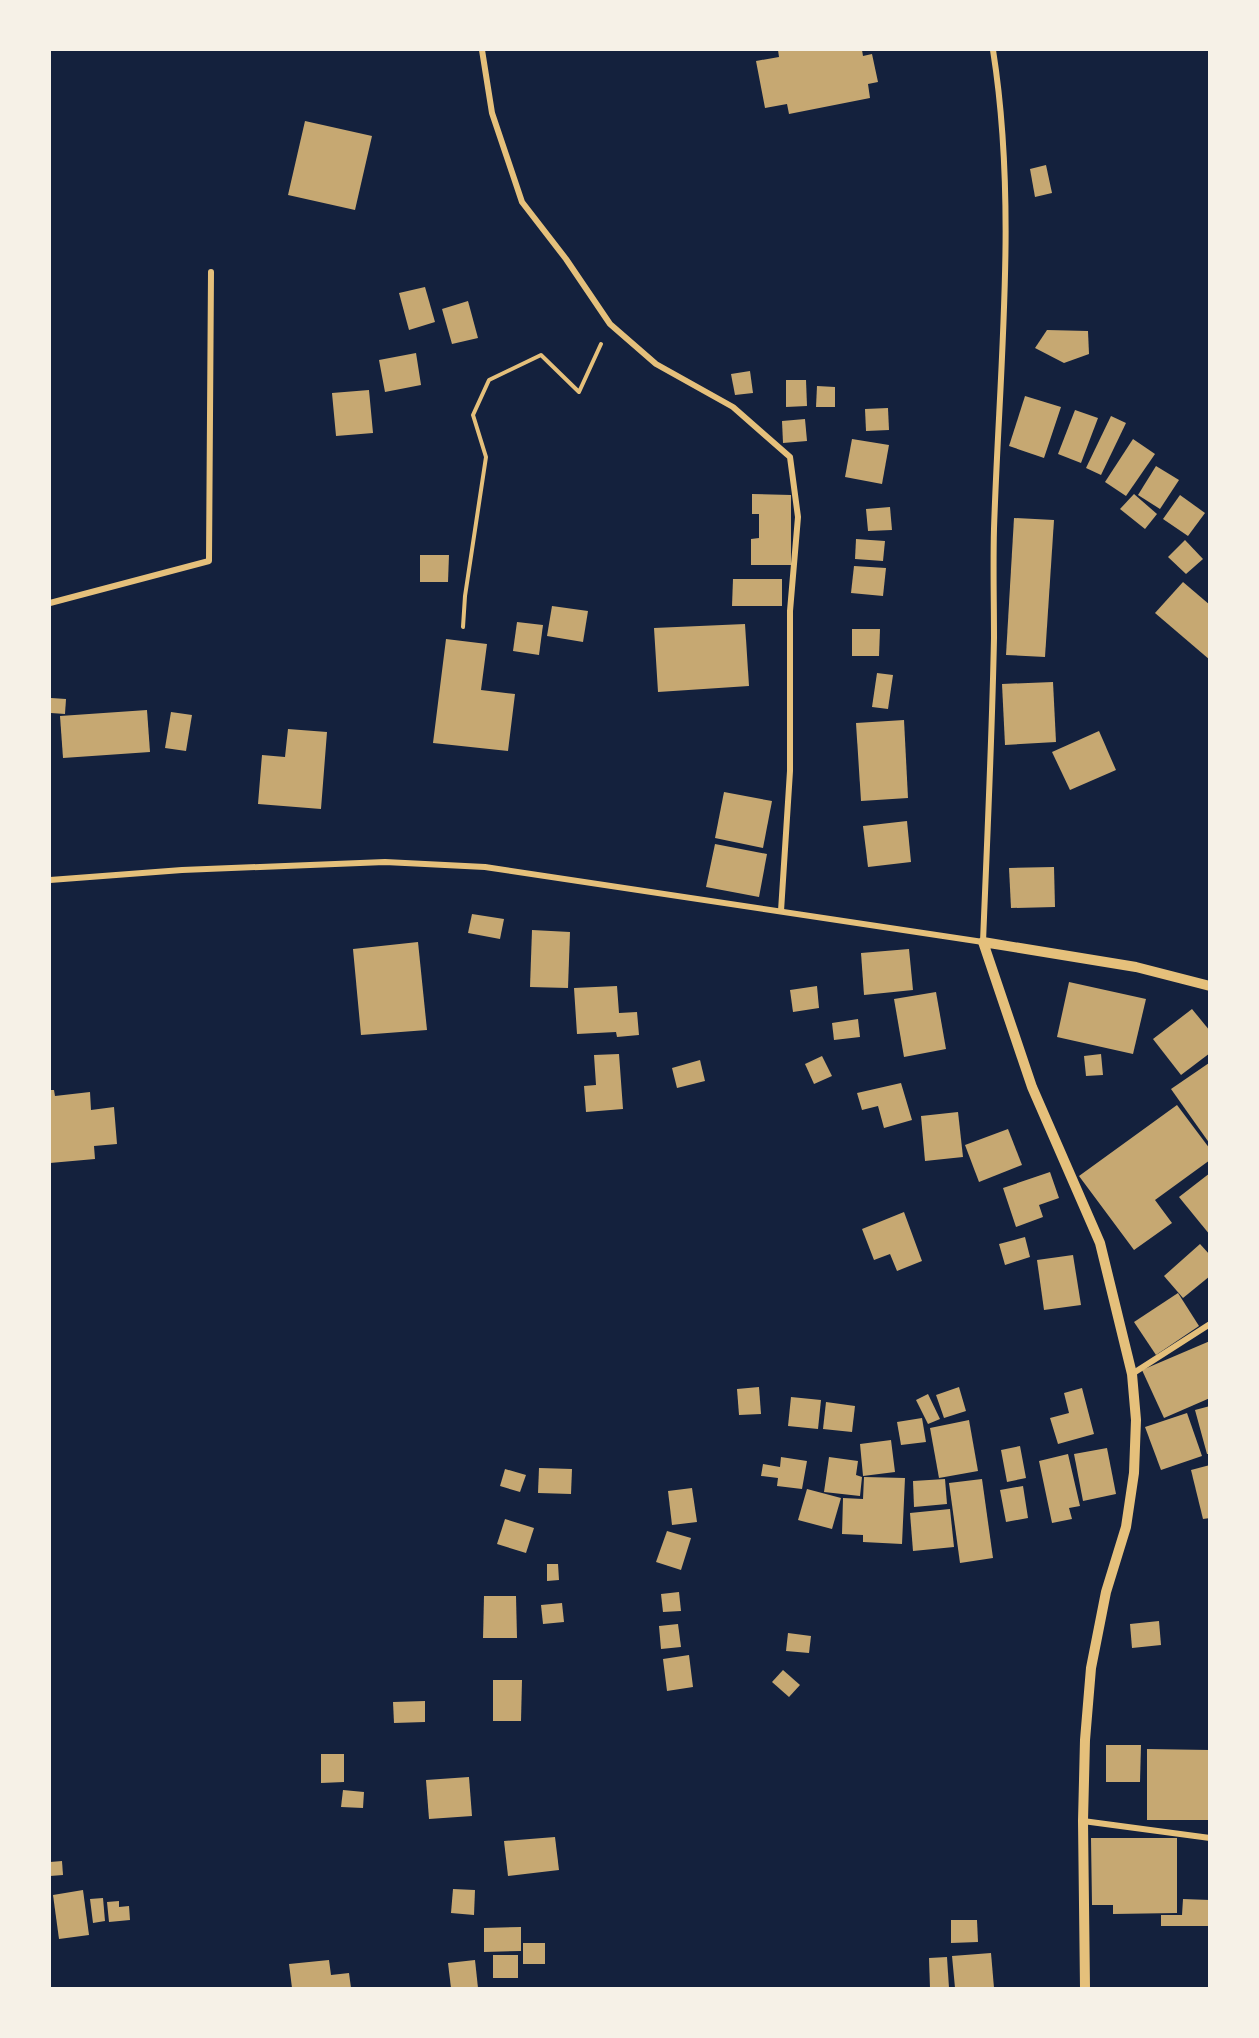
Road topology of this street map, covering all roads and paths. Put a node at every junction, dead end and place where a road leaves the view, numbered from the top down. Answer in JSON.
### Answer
{"nodes":[{"id":1,"x":482,"y":50,"type":"edge"},
{"id":2,"x":993,"y":50,"type":"edge"},
{"id":3,"x":211,"y":272,"type":"dead end"},
{"id":4,"x":610,"y":324,"type":"junction"},
{"id":5,"x":50,"y":603,"type":"edge"},
{"id":6,"x":463,"y":627,"type":"dead end"},
{"id":7,"x":50,"y":880,"type":"edge"},
{"id":8,"x":781,"y":911,"type":"junction"},
{"id":9,"x":983,"y":942,"type":"junction"},
{"id":10,"x":1209,"y":986,"type":"edge"},
{"id":11,"x":1209,"y":1324,"type":"edge"},
{"id":12,"x":1132,"y":1374,"type":"junction"},
{"id":13,"x":1083,"y":1821,"type":"junction"},
{"id":14,"x":1209,"y":1838,"type":"edge"},
{"id":15,"x":1085,"y":1989,"type":"edge"}],
"edges":[{"from":1,"to":4,"type":"street"},
{"from":2,"to":9,"type":"street"},
{"from":3,"to":5,"type":"street"},
{"from":4,"to":6,"type":"path"},
{"from":4,"to":8,"type":"street"},
{"from":7,"to":8,"type":"street"},
{"from":8,"to":9,"type":"street"},
{"from":9,"to":10,"type":"street"},
{"from":9,"to":12,"type":"street"},
{"from":11,"to":12,"type":"street"},
{"from":12,"to":13,"type":"street"},
{"from":13,"to":14,"type":"street"},
{"from":13,"to":15,"type":"street"}]}
